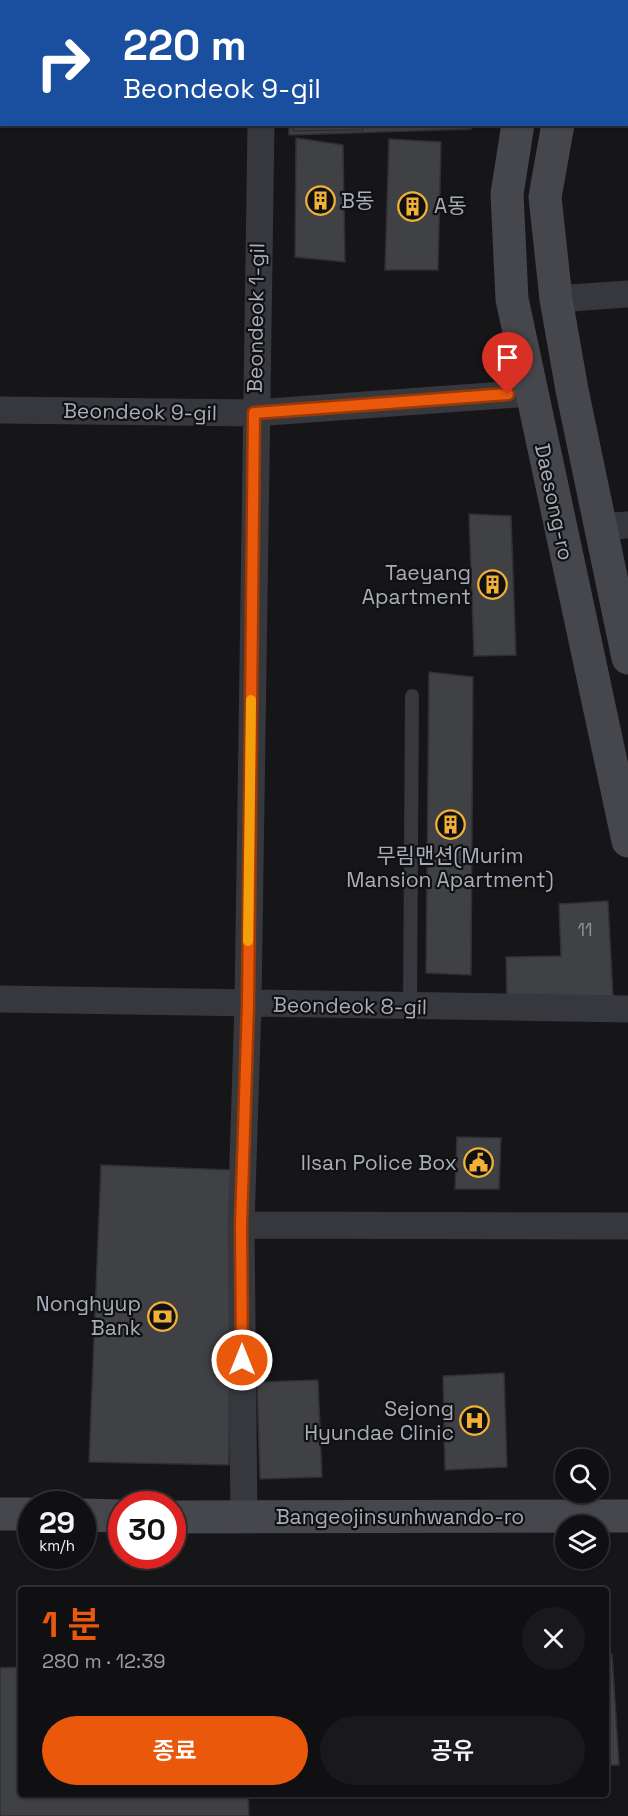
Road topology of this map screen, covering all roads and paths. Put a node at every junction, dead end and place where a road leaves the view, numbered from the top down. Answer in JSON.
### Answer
{"nodes":[{"id":1,"x":261,"y":126,"type":"edge"},
{"id":2,"x":518,"y":126,"type":"edge"},
{"id":3,"x":558,"y":126,"type":"edge"},
{"id":4,"x":628,"y":294,"type":"edge"},
{"id":5,"x":556,"y":299,"type":"junction"},
{"id":6,"x":531,"y":393,"type":"junction"},
{"id":7,"x":0,"y":410,"type":"edge"},
{"id":8,"x":254,"y":413,"type":"junction"},
{"id":9,"x":614,"y":526,"type":"edge"},
{"id":10,"x":628,"y":658,"type":"edge"},
{"id":11,"x":412,"y":696,"type":"dead end"},
{"id":12,"x":620,"y":754,"type":"edge"},
{"id":13,"x":628,"y":841,"type":"edge"},
{"id":14,"x":0,"y":999,"type":"edge"},
{"id":15,"x":248,"y":1004,"type":"junction"},
{"id":16,"x":411,"y":1007,"type":"junction"},
{"id":17,"x":628,"y":1009,"type":"edge"},
{"id":18,"x":241,"y":1225,"type":"junction"},
{"id":19,"x":628,"y":1226,"type":"edge"},
{"id":20,"x":0,"y":1514,"type":"edge"},
{"id":21,"x":18,"y":1514,"type":"edge"},
{"id":22,"x":628,"y":1516,"type":"edge"},
{"id":23,"x":186,"y":1517,"type":"edge"},
{"id":24,"x":244,"y":1518,"type":"junction"}],
"edges":[{"from":1,"to":8,"type":"street","name":"Beondeok 1-gil"},
{"from":2,"to":6,"type":"main road","name":"Daesong-ro"},
{"from":3,"to":5,"type":"main road","name":"Daesong-ro"},
{"from":4,"to":5,"type":"street"},
{"from":5,"to":9,"type":"main road","name":"Daesong-ro"},
{"from":6,"to":8,"type":"street","name":"Beondeok 9-gil"},
{"from":6,"to":12,"type":"main road","name":"Daesong-ro"},
{"from":7,"to":8,"type":"street","name":"Beondeok 9-gil"},
{"from":8,"to":15,"type":"street","name":"Beondeok 1-gil"},
{"from":9,"to":10,"type":"main road","name":"Daesong-ro"},
{"from":11,"to":16,"type":"lane"},
{"from":12,"to":13,"type":"main road","name":"Daesong-ro"},
{"from":14,"to":15,"type":"street","name":"Beondeok 8-gil"},
{"from":15,"to":16,"type":"street","name":"Beondeok 8-gil"},
{"from":15,"to":18,"type":"street","name":"Beondeok 1-gil"},
{"from":16,"to":17,"type":"street","name":"Beondeok 8-gil"},
{"from":18,"to":19,"type":"street"},
{"from":18,"to":24,"type":"street","name":"Beondeok 1-gil"},
{"from":20,"to":21,"type":"main road"},
{"from":22,"to":24,"type":"main road","name":"Bangeojinsunhwando-ro"},
{"from":23,"to":24,"type":"main road","name":"Bangeojinsunhwando-ro"}]}
